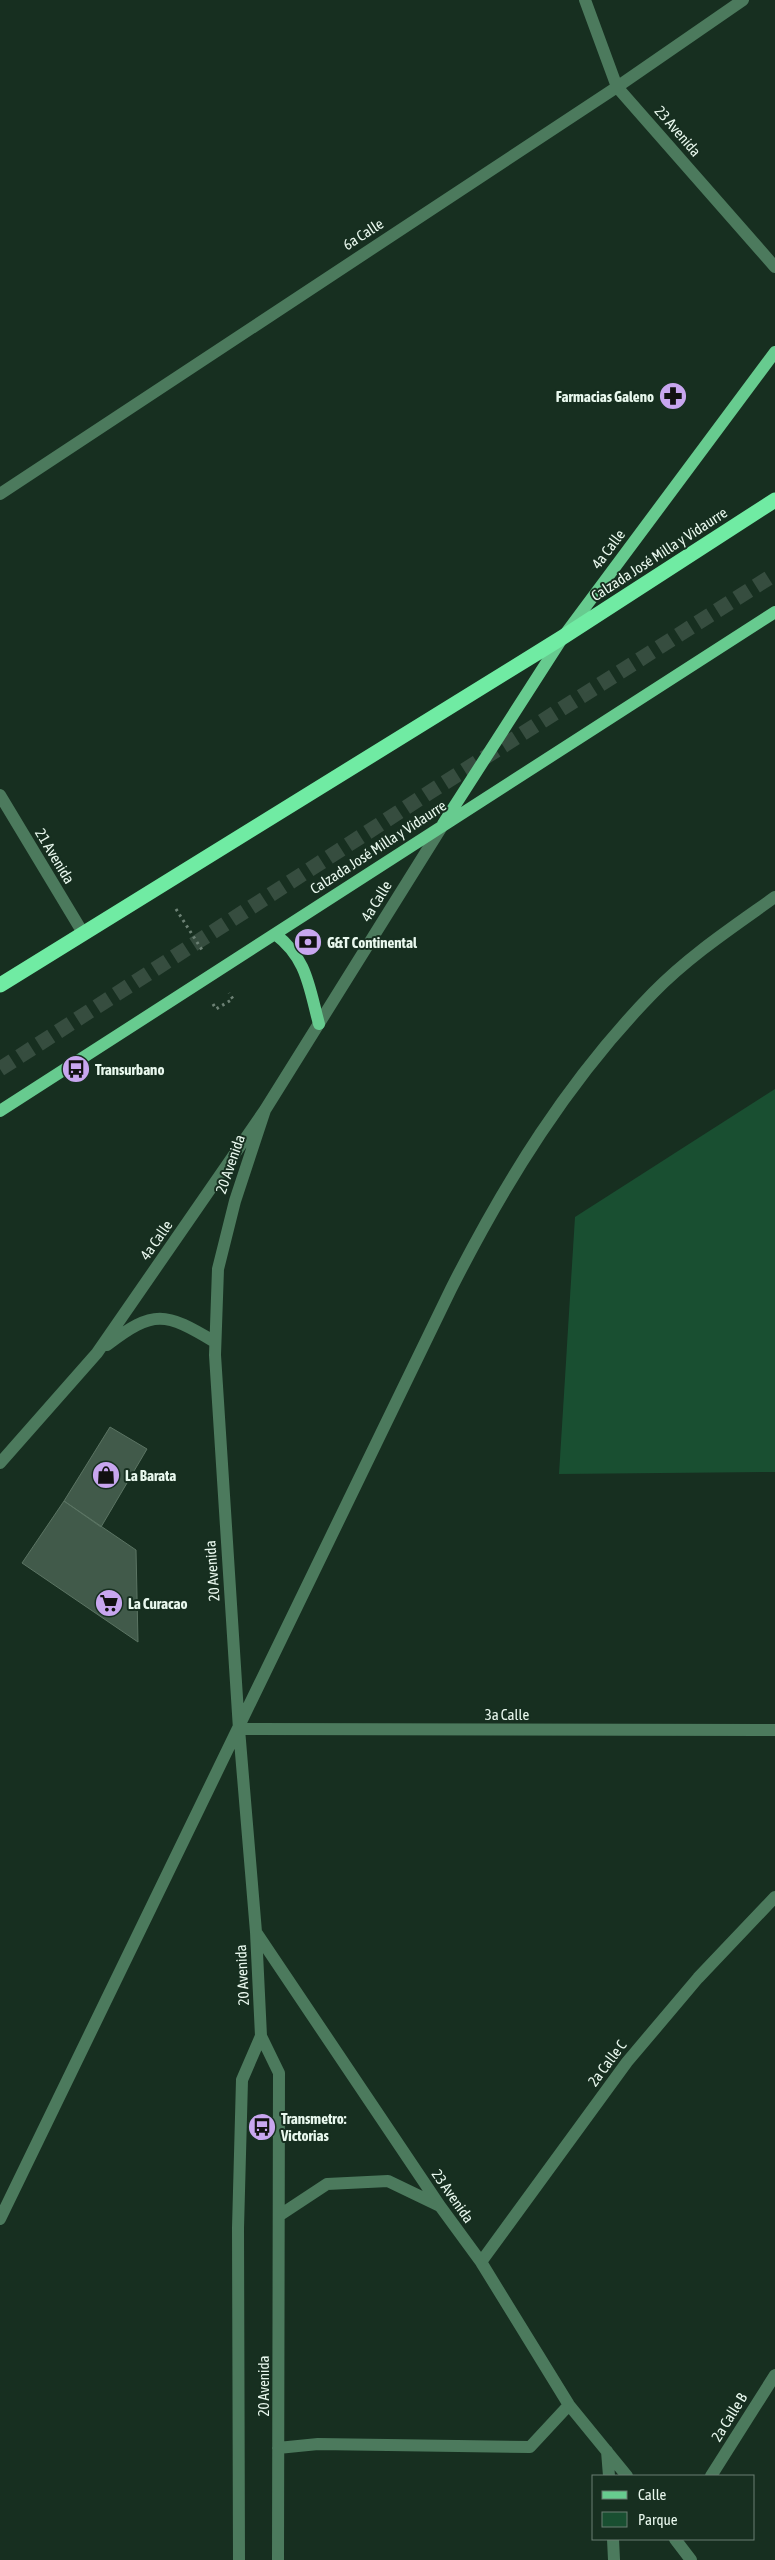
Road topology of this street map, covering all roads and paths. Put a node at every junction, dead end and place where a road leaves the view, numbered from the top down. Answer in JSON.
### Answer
{"nodes":[{"id":1,"x":584,"y":0,"type":"edge"},
{"id":2,"x":743,"y":0,"type":"edge"},
{"id":3,"x":617,"y":87,"type":"junction"},
{"id":4,"x":775,"y":267,"type":"edge"},
{"id":5,"x":775,"y":352,"type":"edge"},
{"id":6,"x":0,"y":494,"type":"edge"},
{"id":7,"x":775,"y":500,"type":"edge"},
{"id":8,"x":775,"y":612,"type":"edge"},
{"id":9,"x":563,"y":637,"type":"junction"},
{"id":10,"x":0,"y":795,"type":"edge"},
{"id":11,"x":441,"y":828,"type":"junction"},
{"id":12,"x":775,"y":897,"type":"edge"},
{"id":13,"x":172,"y":903,"type":"dead end"},
{"id":14,"x":83,"y":934,"type":"junction"},
{"id":15,"x":275,"y":934,"type":"junction"},
{"id":16,"x":203,"y":951,"type":"dead end"},
{"id":17,"x":0,"y":985,"type":"edge"},
{"id":18,"x":228,"y":991,"type":"dead end"},
{"id":19,"x":216,"y":1009,"type":"dead end"},
{"id":20,"x":318,"y":1024,"type":"junction"},
{"id":21,"x":266,"y":1110,"type":"junction"},
{"id":22,"x":0,"y":1111,"type":"edge"},
{"id":23,"x":215,"y":1342,"type":"junction"},
{"id":24,"x":97,"y":1353,"type":"junction"},
{"id":25,"x":0,"y":1463,"type":"edge"},
{"id":26,"x":239,"y":1729,"type":"junction"},
{"id":27,"x":775,"y":1730,"type":"edge"},
{"id":28,"x":775,"y":1897,"type":"edge"},
{"id":29,"x":256,"y":1932,"type":"junction"},
{"id":30,"x":261,"y":2036,"type":"junction"},
{"id":31,"x":440,"y":2206,"type":"junction"},
{"id":32,"x":280,"y":2215,"type":"junction"},
{"id":33,"x":0,"y":2219,"type":"edge"},
{"id":34,"x":481,"y":2262,"type":"junction"},
{"id":35,"x":775,"y":2375,"type":"edge"},
{"id":36,"x":569,"y":2405,"type":"junction"},
{"id":37,"x":278,"y":2448,"type":"junction"},
{"id":38,"x":607,"y":2451,"type":"junction"},
{"id":39,"x":609,"y":2475,"type":"edge"},
{"id":40,"x":626,"y":2475,"type":"edge"},
{"id":41,"x":712,"y":2475,"type":"edge"},
{"id":42,"x":612,"y":2540,"type":"edge"},
{"id":43,"x":676,"y":2540,"type":"edge"},
{"id":44,"x":239,"y":2560,"type":"edge"},
{"id":45,"x":278,"y":2560,"type":"edge"},
{"id":46,"x":614,"y":2560,"type":"edge"},
{"id":47,"x":691,"y":2560,"type":"edge"}],
"edges":[{"from":1,"to":3,"type":"street","name":"23 Avenida"},
{"from":2,"to":3,"type":"street","name":"6a Calle"},
{"from":3,"to":4,"type":"street","name":"23 Avenida"},
{"from":3,"to":6,"type":"street","name":"6a Calle"},
{"from":5,"to":9,"type":"main road","name":"4a Calle"},
{"from":7,"to":9,"type":"highway","name":"Calzada José Milla y Vidaurre"},
{"from":8,"to":11,"type":"main road","name":"Calzada José Milla y Vidaurre"},
{"from":9,"to":11,"type":"main road","name":"4a Calle"},
{"from":9,"to":14,"type":"highway","name":"Calzada José Milla y Vidaurre"},
{"from":10,"to":14,"type":"street","name":"21 Avenida"},
{"from":11,"to":15,"type":"main road","name":"Calzada José Milla y Vidaurre"},
{"from":11,"to":20,"type":"street","name":"4a Calle"},
{"from":12,"to":26,"type":"street"},
{"from":13,"to":16,"type":"path"},
{"from":14,"to":17,"type":"highway","name":"Calzada José Milla y Vidaurre"},
{"from":15,"to":20,"type":"main road"},
{"from":15,"to":22,"type":"main road","name":"Calzada José Milla y Vidaurre"},
{"from":18,"to":19,"type":"path"},
{"from":20,"to":21,"type":"street","name":"4a Calle"},
{"from":21,"to":23,"type":"street","name":"20 Avenida"},
{"from":21,"to":24,"type":"street","name":"4a Calle"},
{"from":23,"to":24,"type":"street"},
{"from":23,"to":26,"type":"street","name":"20 Avenida"},
{"from":24,"to":25,"type":"street","name":"4a Calle"},
{"from":26,"to":27,"type":"street","name":"3a Calle"},
{"from":26,"to":29,"type":"street","name":"20 Avenida"},
{"from":26,"to":33,"type":"street"},
{"from":28,"to":34,"type":"street","name":"2a Calle C"},
{"from":29,"to":30,"type":"street","name":"20 Avenida"},
{"from":29,"to":31,"type":"street","name":"23 Avenida"},
{"from":30,"to":32,"type":"street","name":"20 Avenida"},
{"from":30,"to":44,"type":"street","name":"20 Avenida"},
{"from":31,"to":32,"type":"street"},
{"from":31,"to":34,"type":"street","name":"23 Avenida"},
{"from":32,"to":37,"type":"street","name":"20 Avenida"},
{"from":34,"to":36,"type":"street","name":"23 Avenida"},
{"from":35,"to":41,"type":"street","name":"2a Calle B"},
{"from":36,"to":37,"type":"street"},
{"from":36,"to":38,"type":"street","name":"23 Avenida"},
{"from":37,"to":45,"type":"street","name":"20 Avenida"},
{"from":38,"to":39,"type":"street"},
{"from":38,"to":40,"type":"street","name":"23 Avenida"},
{"from":42,"to":46,"type":"street"},
{"from":43,"to":47,"type":"street"}]}
